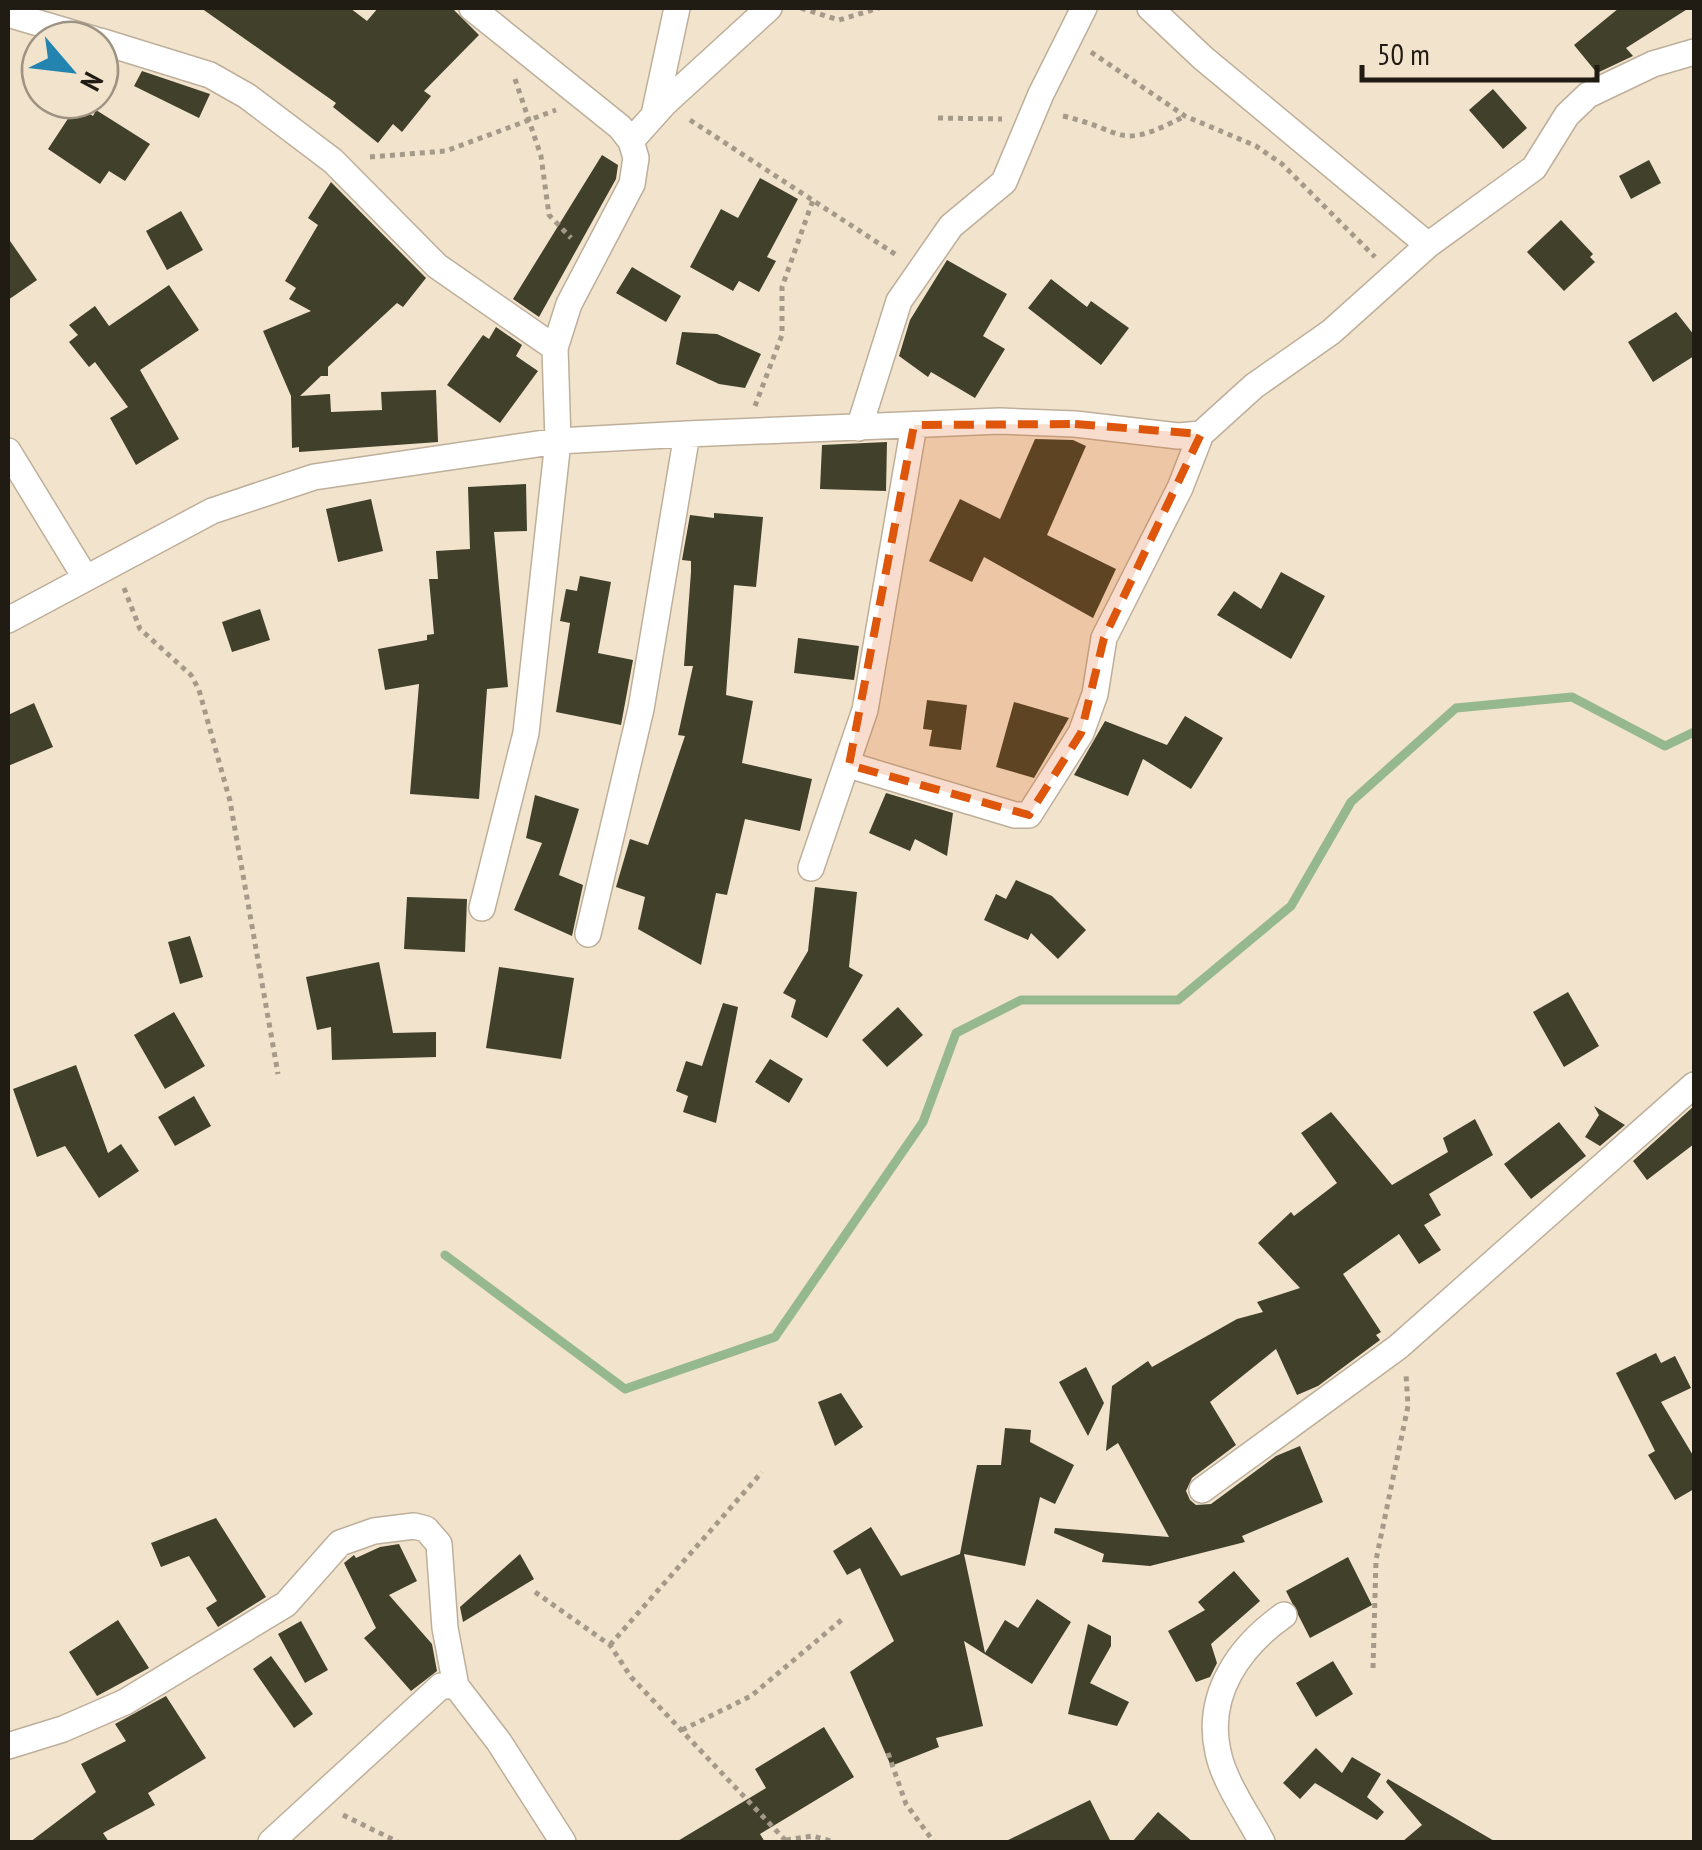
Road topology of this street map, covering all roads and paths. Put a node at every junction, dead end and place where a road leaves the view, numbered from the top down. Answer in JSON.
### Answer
{"nodes":[{"id":1,"x":472,"y":8,"type":"edge"},
{"id":2,"x":678,"y":8,"type":"edge"},
{"id":3,"x":769,"y":8,"type":"edge"},
{"id":4,"x":801,"y":8,"type":"edge"},
{"id":5,"x":880,"y":8,"type":"edge"},
{"id":6,"x":1084,"y":8,"type":"edge"},
{"id":7,"x":1150,"y":8,"type":"edge"},
{"id":8,"x":1071,"y":36,"type":"junction"},
{"id":9,"x":505,"y":38,"type":"junction"},
{"id":10,"x":120,"y":48,"type":"edge"},
{"id":11,"x":1694,"y":52,"type":"edge"},
{"id":12,"x":587,"y":98,"type":"junction"},
{"id":13,"x":659,"y":110,"type":"junction"},
{"id":14,"x":1031,"y":115,"type":"junction"},
{"id":15,"x":1185,"y":116,"type":"junction"},
{"id":16,"x":938,"y":118,"type":"dead end"},
{"id":17,"x":530,"y":120,"type":"junction"},
{"id":18,"x":631,"y":141,"type":"junction"},
{"id":19,"x":333,"y":161,"type":"junction"},
{"id":20,"x":813,"y":200,"type":"junction"},
{"id":21,"x":1428,"y":246,"type":"junction"},
{"id":22,"x":594,"y":252,"type":"junction"},
{"id":23,"x":918,"y":268,"type":"junction"},
{"id":24,"x":1393,"y":275,"type":"junction"},
{"id":25,"x":555,"y":348,"type":"junction"},
{"id":26,"x":914,"y":425,"type":"junction"},
{"id":27,"x":859,"y":428,"type":"junction"},
{"id":28,"x":744,"y":431,"type":"junction"},
{"id":29,"x":687,"y":434,"type":"junction"},
{"id":30,"x":1200,"y":434,"type":"junction"},
{"id":31,"x":558,"y":441,"type":"junction"},
{"id":32,"x":8,"y":452,"type":"edge"},
{"id":33,"x":114,"y":562,"type":"junction"},
{"id":34,"x":86,"y":577,"type":"junction"},
{"id":35,"x":8,"y":620,"type":"edge"},
{"id":36,"x":849,"y":765,"type":"junction"},
{"id":37,"x":811,"y":868,"type":"dead end"},
{"id":38,"x":482,"y":908,"type":"dead end"},
{"id":39,"x":588,"y":934,"type":"dead end"},
{"id":40,"x":278,"y":1074,"type":"dead end"},
{"id":41,"x":1694,"y":1085,"type":"edge"},
{"id":42,"x":1398,"y":1347,"type":"junction"},
{"id":43,"x":762,"y":1472,"type":"dead end"},
{"id":44,"x":1202,"y":1490,"type":"dead end"},
{"id":45,"x":534,"y":1592,"type":"dead end"},
{"id":46,"x":1284,"y":1615,"type":"dead end"},
{"id":47,"x":845,"y":1617,"type":"dead end"},
{"id":48,"x":610,"y":1645,"type":"junction"},
{"id":49,"x":1373,"y":1668,"type":"dead end"},
{"id":50,"x":456,"y":1686,"type":"junction"},
{"id":51,"x":682,"y":1730,"type":"junction"},
{"id":52,"x":8,"y":1746,"type":"edge"},
{"id":53,"x":888,"y":1754,"type":"dead end"},
{"id":54,"x":314,"y":1803,"type":"junction"},
{"id":55,"x":787,"y":1841,"type":"edge"},
{"id":56,"x":270,"y":1842,"type":"edge"},
{"id":57,"x":398,"y":1842,"type":"edge"},
{"id":58,"x":563,"y":1842,"type":"edge"},
{"id":59,"x":835,"y":1842,"type":"edge"},
{"id":60,"x":934,"y":1842,"type":"edge"},
{"id":61,"x":1262,"y":1842,"type":"edge"}],
"edges":[{"from":1,"to":9,"type":"street"},
{"from":2,"to":13,"type":"street"},
{"from":3,"to":13,"type":"street"},
{"from":4,"to":5,"type":"path"},
{"from":6,"to":8,"type":"street"},
{"from":7,"to":21,"type":"street"},
{"from":8,"to":14,"type":"street"},
{"from":8,"to":15,"type":"path"},
{"from":9,"to":12,"type":"street"},
{"from":9,"to":17,"type":"path"},
{"from":10,"to":19,"type":"street"},
{"from":11,"to":21,"type":"street"},
{"from":12,"to":17,"type":"path"},
{"from":12,"to":18,"type":"street"},
{"from":13,"to":18,"type":"street"},
{"from":13,"to":20,"type":"path"},
{"from":14,"to":15,"type":"path"},
{"from":14,"to":16,"type":"path"},
{"from":14,"to":23,"type":"street"},
{"from":15,"to":24,"type":"path"},
{"from":17,"to":19,"type":"path"},
{"from":17,"to":22,"type":"path"},
{"from":18,"to":22,"type":"street"},
{"from":19,"to":25,"type":"street"},
{"from":20,"to":23,"type":"path"},
{"from":20,"to":28,"type":"path"},
{"from":21,"to":24,"type":"street"},
{"from":22,"to":25,"type":"street"},
{"from":23,"to":27,"type":"street"},
{"from":24,"to":30,"type":"street"},
{"from":25,"to":31,"type":"street"},
{"from":26,"to":27,"type":"street"},
{"from":26,"to":30,"type":"street"},
{"from":26,"to":36,"type":"street"},
{"from":27,"to":28,"type":"street"},
{"from":28,"to":29,"type":"street"},
{"from":29,"to":31,"type":"street"},
{"from":29,"to":39,"type":"street"},
{"from":30,"to":36,"type":"street"},
{"from":31,"to":33,"type":"street"},
{"from":31,"to":38,"type":"street"},
{"from":32,"to":34,"type":"street"},
{"from":33,"to":34,"type":"street"},
{"from":33,"to":40,"type":"path"},
{"from":34,"to":35,"type":"street"},
{"from":36,"to":37,"type":"street"},
{"from":41,"to":42,"type":"street"},
{"from":42,"to":44,"type":"street"},
{"from":42,"to":49,"type":"path"},
{"from":43,"to":48,"type":"path"},
{"from":45,"to":48,"type":"path"},
{"from":46,"to":61,"type":"street"},
{"from":47,"to":51,"type":"path"},
{"from":48,"to":51,"type":"path"},
{"from":50,"to":52,"type":"street"},
{"from":50,"to":54,"type":"street"},
{"from":50,"to":58,"type":"street"},
{"from":51,"to":55,"type":"path"},
{"from":53,"to":60,"type":"path"},
{"from":54,"to":56,"type":"street"},
{"from":54,"to":57,"type":"path"},
{"from":55,"to":59,"type":"path"}]}
